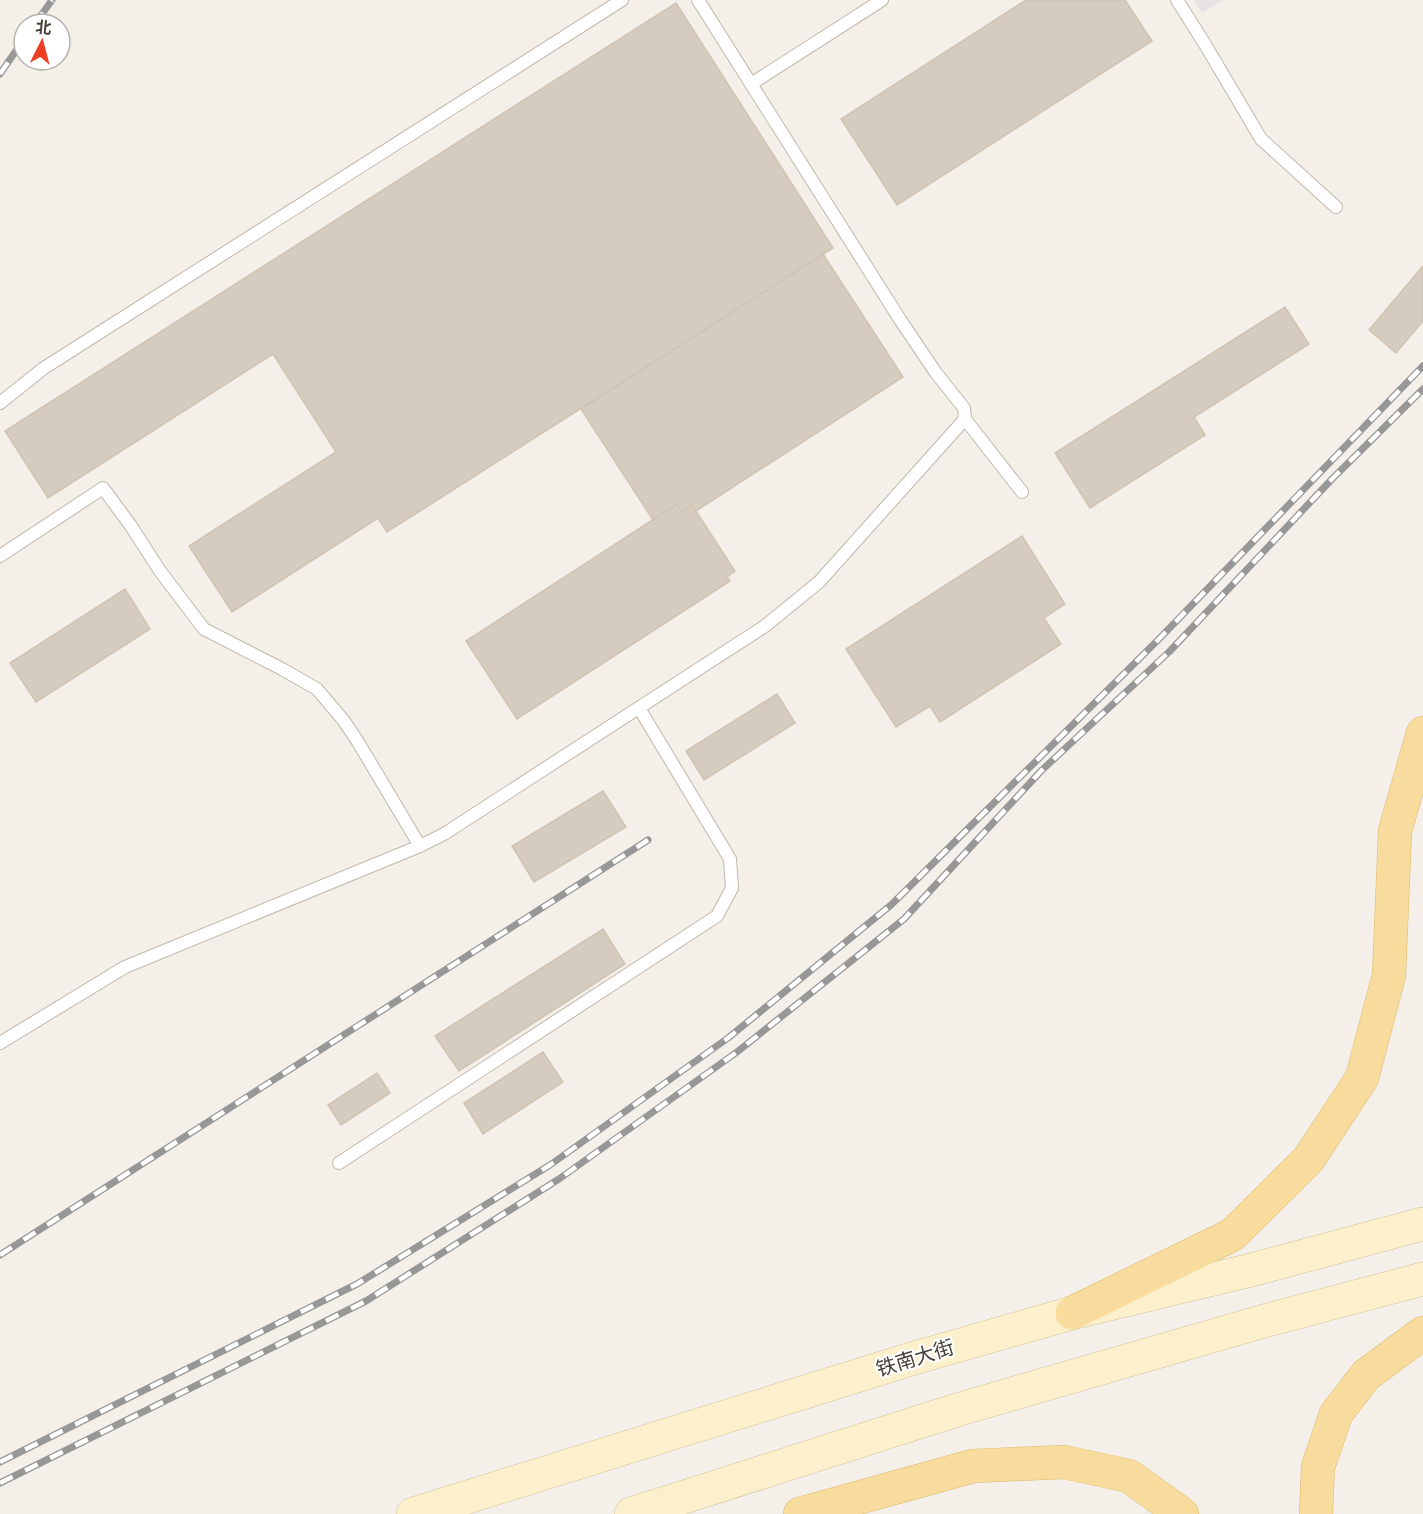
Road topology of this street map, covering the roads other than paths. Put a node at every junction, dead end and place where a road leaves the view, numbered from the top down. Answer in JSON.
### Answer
{"nodes":[{"id":1,"x":622,"y":0,"type":"edge"},
{"id":2,"x":698,"y":0,"type":"edge"},
{"id":3,"x":882,"y":0,"type":"edge"},
{"id":4,"x":1177,"y":0,"type":"edge"},
{"id":5,"x":751,"y":84,"type":"junction"},
{"id":6,"x":1336,"y":207,"type":"dead end"},
{"id":7,"x":0,"y":403,"type":"edge"},
{"id":8,"x":965,"y":419,"type":"junction"},
{"id":9,"x":1022,"y":492,"type":"dead end"},
{"id":10,"x":0,"y":556,"type":"edge"},
{"id":11,"x":639,"y":708,"type":"junction"},
{"id":12,"x":1423,"y":733,"type":"edge"},
{"id":13,"x":420,"y":846,"type":"junction"},
{"id":14,"x":0,"y":1042,"type":"edge"},
{"id":15,"x":339,"y":1163,"type":"dead end"},
{"id":16,"x":1423,"y":1224,"type":"edge"},
{"id":17,"x":1423,"y":1279,"type":"edge"},
{"id":18,"x":1072,"y":1313,"type":"junction"},
{"id":19,"x":1423,"y":1333,"type":"edge"},
{"id":20,"x":413,"y":1514,"type":"edge"},
{"id":21,"x":631,"y":1514,"type":"edge"},
{"id":22,"x":800,"y":1514,"type":"edge"},
{"id":23,"x":1182,"y":1514,"type":"edge"},
{"id":24,"x":1316,"y":1514,"type":"edge"}],
"edges":[{"from":1,"to":7,"type":"lane"},
{"from":2,"to":5,"type":"lane"},
{"from":3,"to":5,"type":"lane"},
{"from":4,"to":6,"type":"lane"},
{"from":5,"to":8,"type":"lane"},
{"from":8,"to":9,"type":"lane"},
{"from":8,"to":11,"type":"lane"},
{"from":10,"to":13,"type":"lane"},
{"from":11,"to":13,"type":"lane"},
{"from":11,"to":15,"type":"lane"},
{"from":12,"to":18,"type":"main road"},
{"from":13,"to":14,"type":"lane"},
{"from":16,"to":18,"type":"main road","name":"铁南大街"},
{"from":17,"to":21,"type":"main road"},
{"from":18,"to":20,"type":"main road","name":"铁南大街"},
{"from":19,"to":24,"type":"main road"},
{"from":22,"to":23,"type":"main road"}]}
